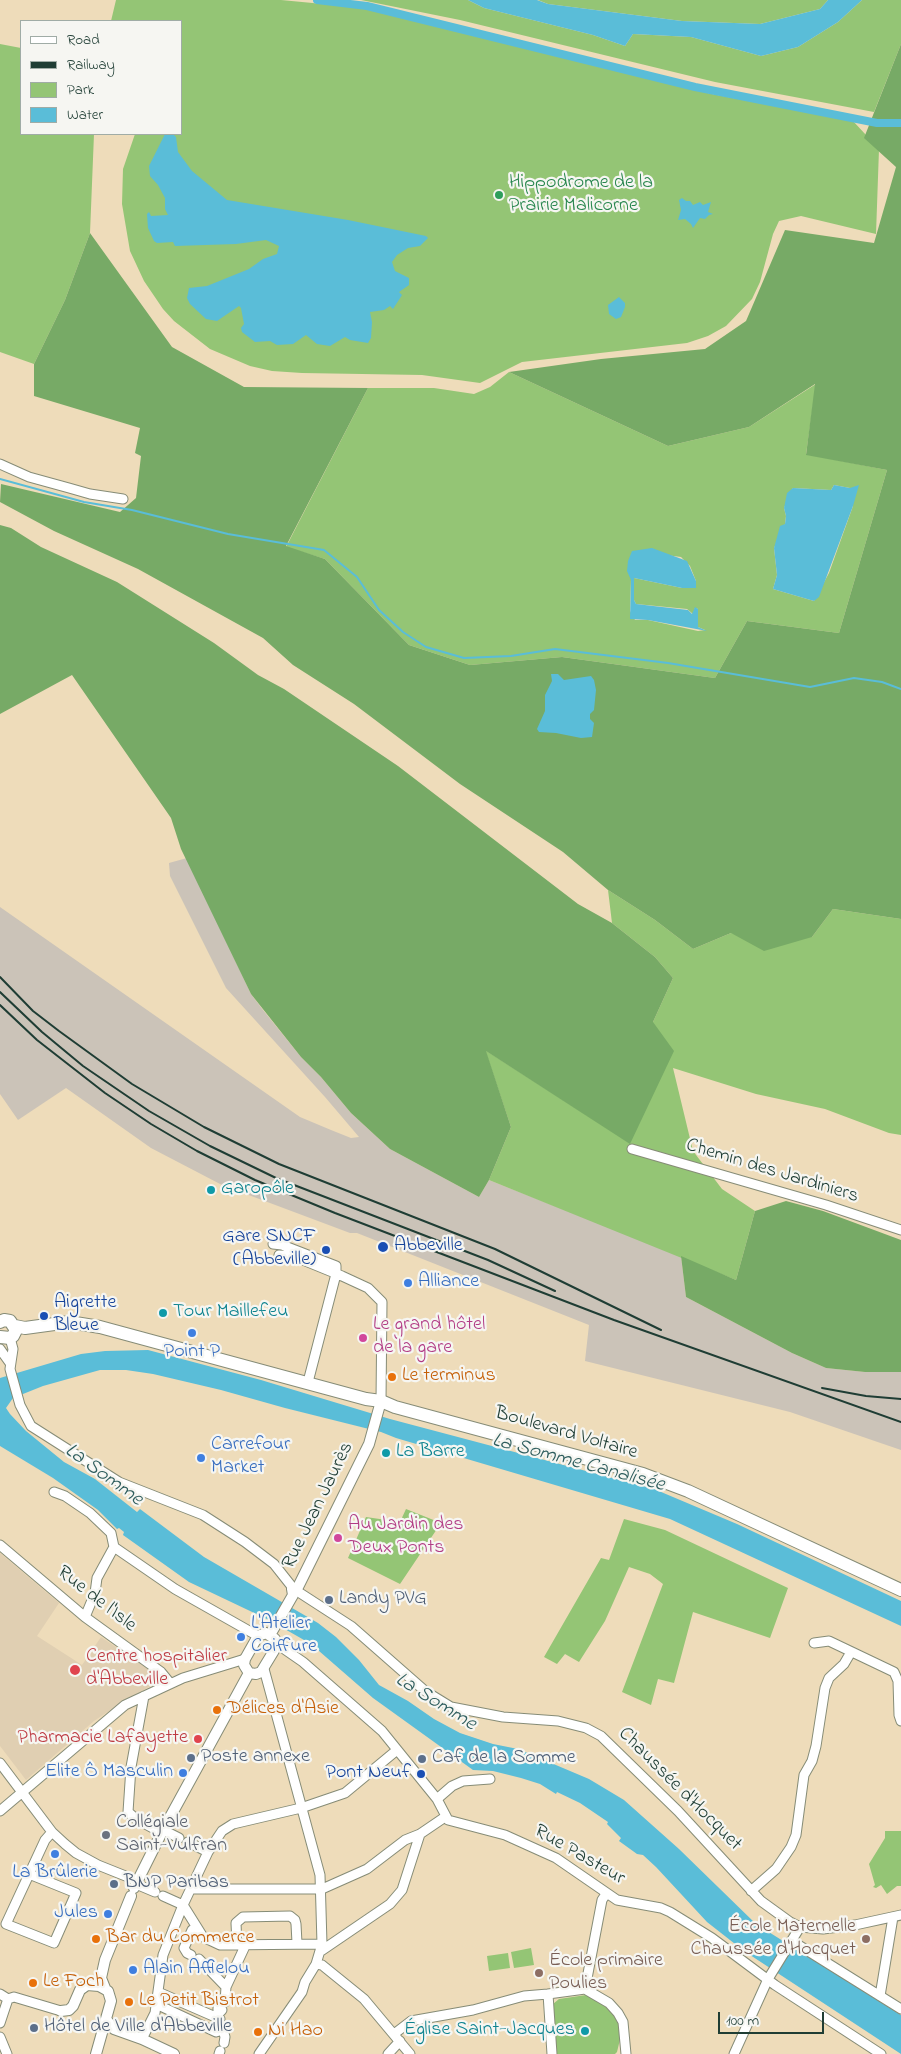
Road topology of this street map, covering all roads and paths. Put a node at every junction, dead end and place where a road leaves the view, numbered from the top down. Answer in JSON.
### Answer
{"nodes":[{"id":1,"x":0,"y":464,"type":"edge"},
{"id":2,"x":123,"y":499,"type":"dead end"},
{"id":3,"x":632,"y":1149,"type":"dead end"},
{"id":4,"x":901,"y":1230,"type":"edge"},
{"id":5,"x":274,"y":1244,"type":"dead end"},
{"id":6,"x":279,"y":1255,"type":"dead end"},
{"id":7,"x":336,"y":1270,"type":"junction"},
{"id":8,"x":5,"y":1333,"type":"edge"},
{"id":9,"x":10,"y":1366,"type":"junction"},
{"id":10,"x":308,"y":1382,"type":"junction"},
{"id":11,"x":379,"y":1405,"type":"junction"},
{"id":12,"x":54,"y":1492,"type":"dead end"},
{"id":13,"x":0,"y":1545,"type":"edge"},
{"id":14,"x":114,"y":1546,"type":"junction"},
{"id":15,"x":901,"y":1590,"type":"edge"},
{"id":16,"x":295,"y":1593,"type":"junction"},
{"id":17,"x":85,"y":1617,"type":"junction"},
{"id":18,"x":272,"y":1631,"type":"junction"},
{"id":19,"x":258,"y":1636,"type":"junction"},
{"id":20,"x":814,"y":1643,"type":"dead end"},
{"id":21,"x":276,"y":1644,"type":"junction"},
{"id":22,"x":851,"y":1652,"type":"junction"},
{"id":23,"x":245,"y":1659,"type":"junction"},
{"id":24,"x":264,"y":1669,"type":"junction"},
{"id":25,"x":249,"y":1673,"type":"junction"},
{"id":26,"x":170,"y":1683,"type":"junction"},
{"id":27,"x":144,"y":1696,"type":"junction"},
{"id":28,"x":901,"y":1721,"type":"edge"},
{"id":29,"x":397,"y":1750,"type":"junction"},
{"id":30,"x":0,"y":1763,"type":"edge"},
{"id":31,"x":490,"y":1779,"type":"dead end"},
{"id":32,"x":23,"y":1793,"type":"junction"},
{"id":33,"x":436,"y":1799,"type":"junction"},
{"id":34,"x":301,"y":1808,"type":"junction"},
{"id":35,"x":0,"y":1812,"type":"edge"},
{"id":36,"x":445,"y":1816,"type":"junction"},
{"id":37,"x":165,"y":1827,"type":"junction"},
{"id":38,"x":52,"y":1832,"type":"junction"},
{"id":39,"x":420,"y":1834,"type":"junction"},
{"id":40,"x":208,"y":1852,"type":"junction"},
{"id":41,"x":29,"y":1874,"type":"junction"},
{"id":42,"x":135,"y":1887,"type":"junction"},
{"id":43,"x":191,"y":1889,"type":"junction"},
{"id":44,"x":322,"y":1889,"type":"junction"},
{"id":45,"x":751,"y":1891,"type":"junction"},
{"id":46,"x":606,"y":1894,"type":"junction"},
{"id":47,"x":183,"y":1905,"type":"junction"},
{"id":48,"x":897,"y":1916,"type":"edge"},
{"id":49,"x":800,"y":1927,"type":"junction"},
{"id":50,"x":196,"y":1928,"type":"junction"},
{"id":51,"x":297,"y":1943,"type":"junction"},
{"id":52,"x":791,"y":1943,"type":"junction"},
{"id":53,"x":242,"y":1944,"type":"junction"},
{"id":54,"x":322,"y":1947,"type":"junction"},
{"id":55,"x":316,"y":1964,"type":"junction"},
{"id":56,"x":771,"y":1975,"type":"junction"},
{"id":57,"x":97,"y":1981,"type":"junction"},
{"id":58,"x":585,"y":1989,"type":"junction"},
{"id":59,"x":158,"y":1992,"type":"junction"},
{"id":60,"x":548,"y":1994,"type":"junction"},
{"id":61,"x":4,"y":1996,"type":"edge"},
{"id":62,"x":880,"y":1996,"type":"junction"},
{"id":63,"x":156,"y":2004,"type":"junction"},
{"id":64,"x":222,"y":2004,"type":"junction"},
{"id":65,"x":901,"y":2009,"type":"edge"},
{"id":66,"x":61,"y":2011,"type":"joint"},
{"id":67,"x":106,"y":2019,"type":"junction"},
{"id":68,"x":0,"y":2023,"type":"edge"},
{"id":69,"x":114,"y":2029,"type":"junction"},
{"id":70,"x":223,"y":2030,"type":"junction"},
{"id":71,"x":102,"y":2034,"type":"junction"},
{"id":72,"x":0,"y":2037,"type":"edge"},
{"id":73,"x":397,"y":2037,"type":"junction"},
{"id":74,"x":142,"y":2039,"type":"junction"},
{"id":75,"x":221,"y":2049,"type":"edge"},
{"id":76,"x":7,"y":2054,"type":"edge"},
{"id":77,"x":96,"y":2054,"type":"edge"},
{"id":78,"x":174,"y":2054,"type":"edge"},
{"id":79,"x":259,"y":2054,"type":"edge"},
{"id":80,"x":388,"y":2054,"type":"edge"},
{"id":81,"x":410,"y":2054,"type":"edge"},
{"id":82,"x":552,"y":2054,"type":"edge"},
{"id":83,"x":626,"y":2054,"type":"edge"},
{"id":84,"x":734,"y":2054,"type":"edge"},
{"id":85,"x":881,"y":2054,"type":"edge"}],
"edges":[{"from":1,"to":2,"type":"street"},
{"from":3,"to":4,"type":"street","name":"Chemin des Jardiniers"},
{"from":5,"to":7,"type":"street"},
{"from":6,"to":7,"type":"street"},
{"from":7,"to":10,"type":"street"},
{"from":7,"to":11,"type":"street"},
{"from":8,"to":9,"type":"street"},
{"from":8,"to":9,"type":"street"},
{"from":8,"to":10,"type":"main road","name":"Boulevard Voltaire"},
{"from":9,"to":16,"type":"street","name":"Chaussée d'Hocquet"},
{"from":10,"to":11,"type":"main road","name":"Boulevard Voltaire"},
{"from":11,"to":15,"type":"main road","name":"Boulevard Voltaire"},
{"from":11,"to":16,"type":"street","name":"Rue Jean Jaurès"},
{"from":12,"to":14,"type":"street"},
{"from":13,"to":17,"type":"street","name":"Rue de l'Isle"},
{"from":14,"to":17,"type":"street"},
{"from":14,"to":19,"type":"street"},
{"from":16,"to":18,"type":"street","name":"Rue Jean Jaurès"},
{"from":16,"to":45,"type":"street","name":"Chaussée d'Hocquet"},
{"from":17,"to":26,"type":"street","name":"Rue de l'Isle"},
{"from":18,"to":19,"type":"street"},
{"from":18,"to":21,"type":"street"},
{"from":19,"to":23,"type":"street"},
{"from":20,"to":22,"type":"street"},
{"from":21,"to":24,"type":"street"},
{"from":21,"to":29,"type":"street"},
{"from":22,"to":28,"type":"street"},
{"from":22,"to":45,"type":"street"},
{"from":23,"to":25,"type":"street"},
{"from":23,"to":26,"type":"street"},
{"from":24,"to":25,"type":"street"},
{"from":24,"to":34,"type":"street"},
{"from":25,"to":37,"type":"street"},
{"from":26,"to":27,"type":"street"},
{"from":27,"to":32,"type":"street"},
{"from":27,"to":37,"type":"street"},
{"from":29,"to":33,"type":"street"},
{"from":29,"to":34,"type":"street"},
{"from":30,"to":32,"type":"street"},
{"from":31,"to":33,"type":"street"},
{"from":32,"to":35,"type":"street"},
{"from":32,"to":38,"type":"street"},
{"from":33,"to":36,"type":"street"},
{"from":34,"to":40,"type":"street"},
{"from":34,"to":44,"type":"street"},
{"from":36,"to":39,"type":"street"},
{"from":36,"to":46,"type":"street","name":"Rue Pasteur"},
{"from":37,"to":40,"type":"street"},
{"from":37,"to":42,"type":"street"},
{"from":38,"to":41,"type":"street"},
{"from":38,"to":42,"type":"street"},
{"from":39,"to":44,"type":"street"},
{"from":39,"to":54,"type":"street"},
{"from":40,"to":43,"type":"street"},
{"from":41,"to":41,"type":"street"},
{"from":42,"to":47,"type":"street"},
{"from":42,"to":57,"type":"street"},
{"from":43,"to":44,"type":"street"},
{"from":43,"to":47,"type":"street"},
{"from":44,"to":54,"type":"street"},
{"from":45,"to":49,"type":"street","name":"Chaussée d'Hocquet"},
{"from":46,"to":56,"type":"street","name":"Rue Pasteur"},
{"from":46,"to":58,"type":"street"},
{"from":47,"to":50,"type":"street"},
{"from":47,"to":59,"type":"street"},
{"from":48,"to":49,"type":"street","name":"Chaussée d'Hocquet"},
{"from":48,"to":62,"type":"street"},
{"from":49,"to":52,"type":"street"},
{"from":50,"to":53,"type":"street"},
{"from":50,"to":64,"type":"street"},
{"from":51,"to":53,"type":"street"},
{"from":51,"to":53,"type":"street"},
{"from":51,"to":54,"type":"street"},
{"from":52,"to":56,"type":"street"},
{"from":52,"to":62,"type":"street"},
{"from":53,"to":64,"type":"street"},
{"from":54,"to":55,"type":"street"},
{"from":55,"to":73,"type":"street"},
{"from":55,"to":79,"type":"street"},
{"from":56,"to":84,"type":"street"},
{"from":56,"to":85,"type":"street","name":"Rue Pasteur"},
{"from":57,"to":66,"type":"street"},
{"from":57,"to":67,"type":"street"},
{"from":58,"to":60,"type":"street"},
{"from":58,"to":83,"type":"street"},
{"from":59,"to":63,"type":"street"},
{"from":59,"to":64,"type":"street"},
{"from":60,"to":73,"type":"street"},
{"from":60,"to":82,"type":"street"},
{"from":61,"to":66,"type":"street"},
{"from":61,"to":68,"type":"street"},
{"from":62,"to":65,"type":"street"},
{"from":63,"to":70,"type":"street"},
{"from":63,"to":74,"type":"street"},
{"from":64,"to":70,"type":"street"},
{"from":67,"to":69,"type":"street"},
{"from":67,"to":71,"type":"street"},
{"from":69,"to":71,"type":"street"},
{"from":69,"to":74,"type":"street"},
{"from":70,"to":75,"type":"street"},
{"from":71,"to":77,"type":"street"},
{"from":72,"to":76,"type":"street"},
{"from":73,"to":80,"type":"street"},
{"from":73,"to":81,"type":"street"},
{"from":74,"to":78,"type":"street"}]}
